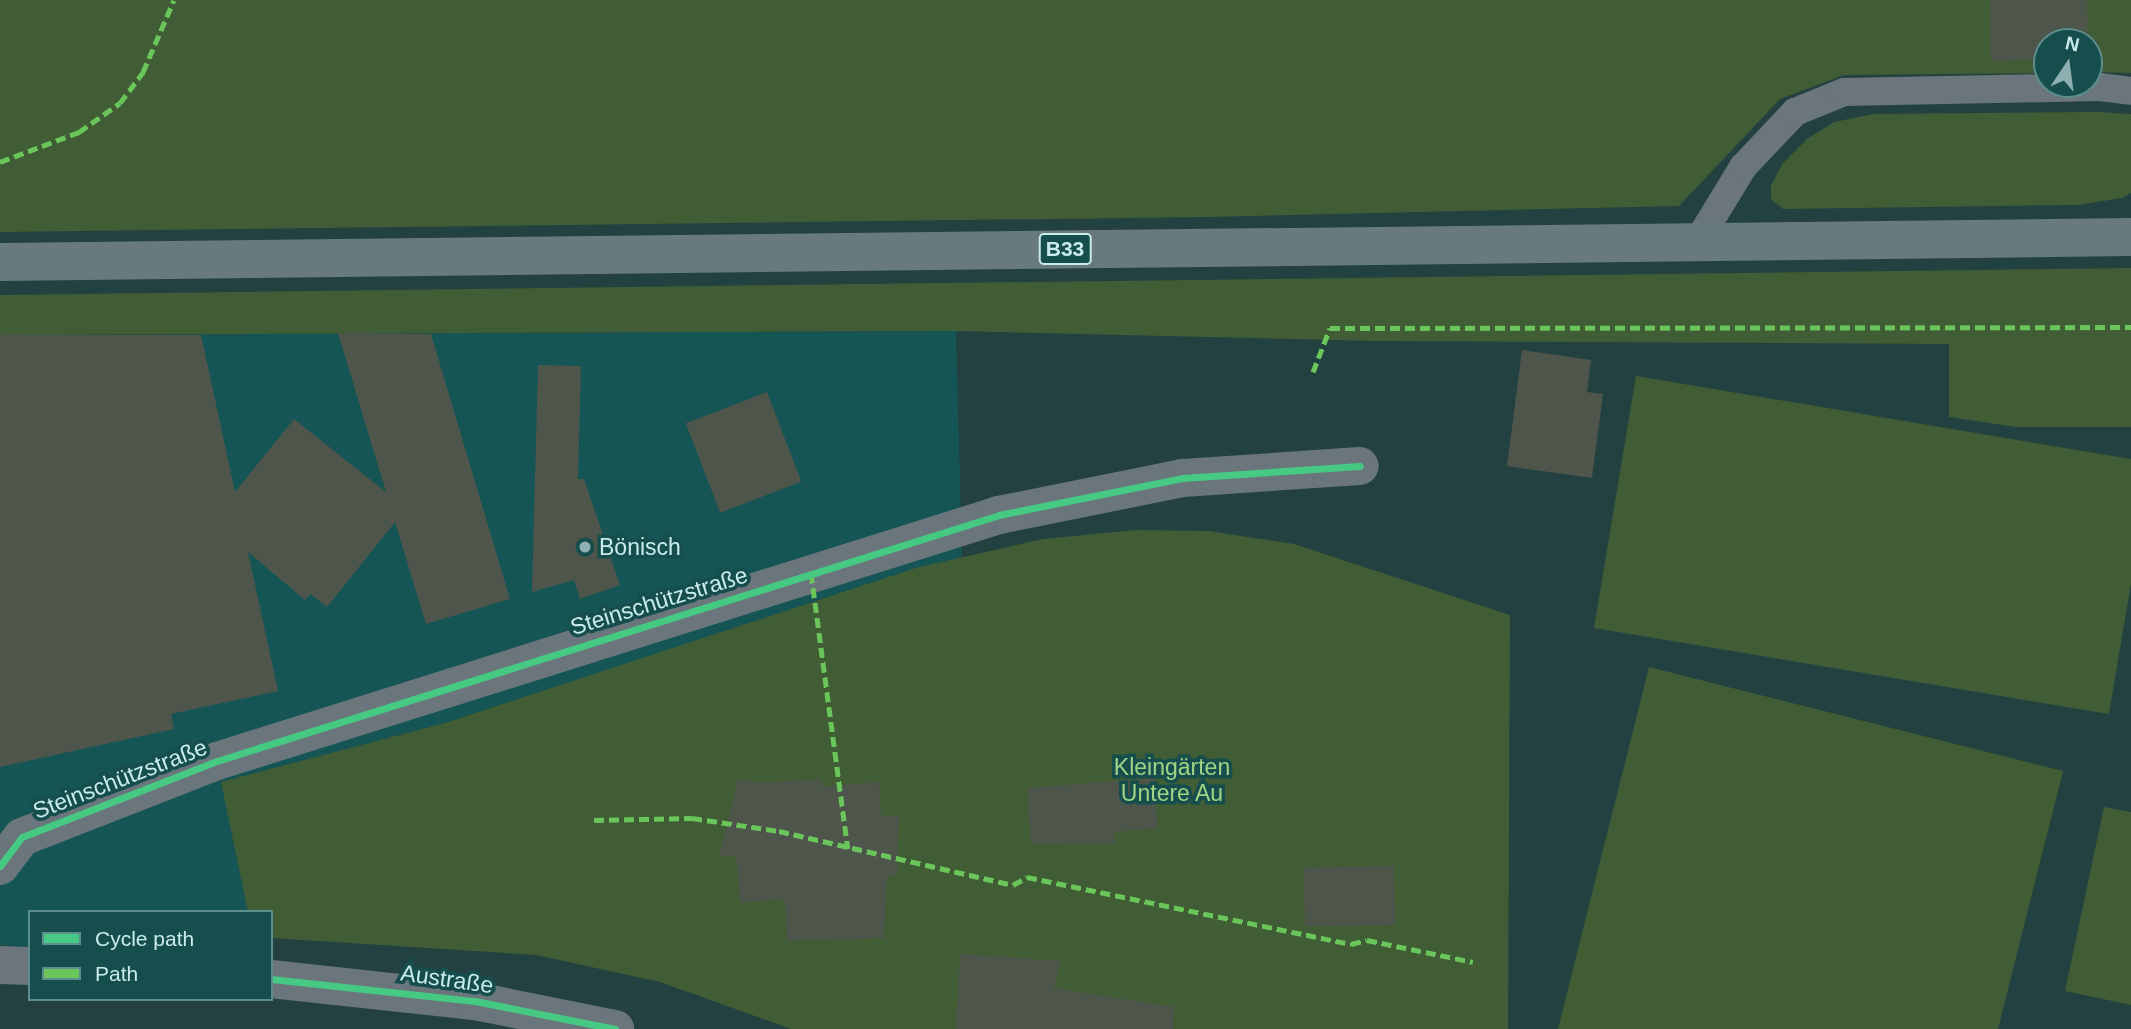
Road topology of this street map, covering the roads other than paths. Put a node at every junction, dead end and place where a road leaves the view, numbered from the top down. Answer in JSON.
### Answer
{"nodes":[{"id":1,"x":2131,"y":91,"type":"edge"},
{"id":2,"x":2131,"y":237,"type":"edge"},
{"id":3,"x":1698,"y":242,"type":"junction"},
{"id":4,"x":0,"y":262,"type":"edge"},
{"id":5,"x":1360,"y":466,"type":"dead end"},
{"id":6,"x":0,"y":866,"type":"edge"},
{"id":7,"x":0,"y":965,"type":"edge"},
{"id":8,"x":28,"y":967,"type":"edge"},
{"id":9,"x":273,"y":979,"type":"edge"},
{"id":10,"x":607,"y":1027,"type":"edge"}],
"edges":[{"from":1,"to":3,"type":"lane"},
{"from":2,"to":3,"type":"highway","number":"B33"},
{"from":3,"to":4,"type":"highway","number":"B33"},
{"from":5,"to":6,"type":"street","name":"Steinschützstraße"},
{"from":7,"to":8,"type":"street"},
{"from":9,"to":10,"type":"street","name":"Austraße"}]}
